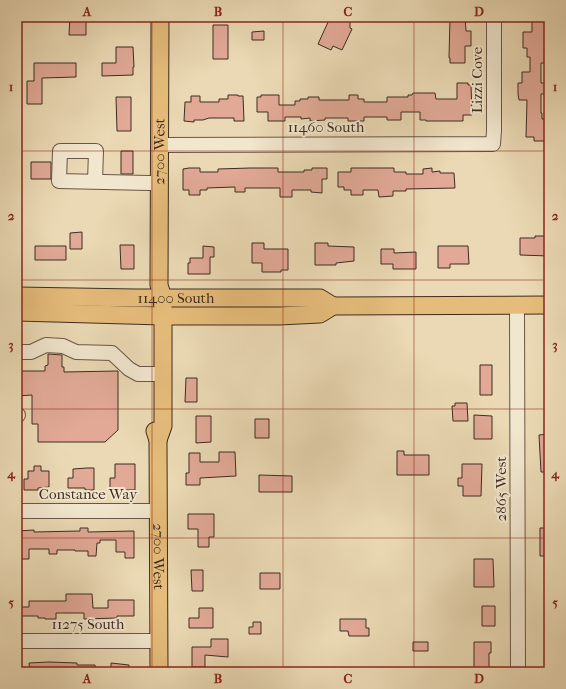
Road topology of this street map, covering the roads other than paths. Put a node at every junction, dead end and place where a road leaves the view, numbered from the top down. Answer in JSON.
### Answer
{"nodes":[{"id":1,"x":160,"y":17,"type":"edge"},
{"id":2,"x":494,"y":17,"type":"edge"},
{"id":3,"x":493,"y":144,"type":"joint"},
{"id":4,"x":160,"y":145,"type":"junction"},
{"id":5,"x":96,"y":182,"type":"dead end"},
{"id":6,"x":160,"y":183,"type":"junction"},
{"id":7,"x":158,"y":294,"type":"junction"},
{"id":8,"x":17,"y":296,"type":"edge"},
{"id":9,"x":549,"y":305,"type":"edge"},
{"id":10,"x":333,"y":306,"type":"junction"},
{"id":11,"x":517,"y":306,"type":"junction"},
{"id":12,"x":17,"y":312,"type":"edge"},
{"id":13,"x":158,"y":316,"type":"junction"},
{"id":14,"x":17,"y":352,"type":"edge"},
{"id":15,"x":154,"y":374,"type":"junction"},
{"id":16,"x":158,"y":440,"type":"junction"},
{"id":17,"x":17,"y":511,"type":"edge"},
{"id":18,"x":159,"y":511,"type":"junction"},
{"id":19,"x":17,"y":641,"type":"edge"},
{"id":20,"x":159,"y":641,"type":"junction"},
{"id":21,"x":159,"y":672,"type":"edge"},
{"id":22,"x":518,"y":672,"type":"edge"}],
"edges":[{"from":1,"to":4,"type":"main road","name":"2700 West"},
{"from":2,"to":3,"type":"street","name":"Lizzi Cove"},
{"from":3,"to":4,"type":"street","name":"11460 South"},
{"from":4,"to":6,"type":"main road","name":"2700 West"},
{"from":5,"to":6,"type":"street"},
{"from":6,"to":7,"type":"main road","name":"2700 West"},
{"from":7,"to":8,"type":"main road","name":"11400 South"},
{"from":7,"to":10,"type":"main road","name":"11400 South"},
{"from":7,"to":13,"type":"main road","name":"2700 West"},
{"from":9,"to":11,"type":"main road","name":"11400 South"},
{"from":10,"to":11,"type":"main road","name":"11400 South"},
{"from":10,"to":13,"type":"main road","name":"11400 South"},
{"from":11,"to":22,"type":"street","name":"2865 West"},
{"from":12,"to":13,"type":"main road","name":"11400 South"},
{"from":13,"to":15,"type":"main road","name":"2700 West"},
{"from":13,"to":16,"type":"main road","name":"2700 West"},
{"from":14,"to":15,"type":"street"},
{"from":15,"to":16,"type":"main road","name":"2700 West"},
{"from":16,"to":18,"type":"main road","name":"2700 West"},
{"from":17,"to":18,"type":"street","name":"Constance Way"},
{"from":18,"to":20,"type":"main road","name":"2700 West"},
{"from":19,"to":20,"type":"street","name":"11275 South"},
{"from":20,"to":21,"type":"main road","name":"2700 West"}]}
